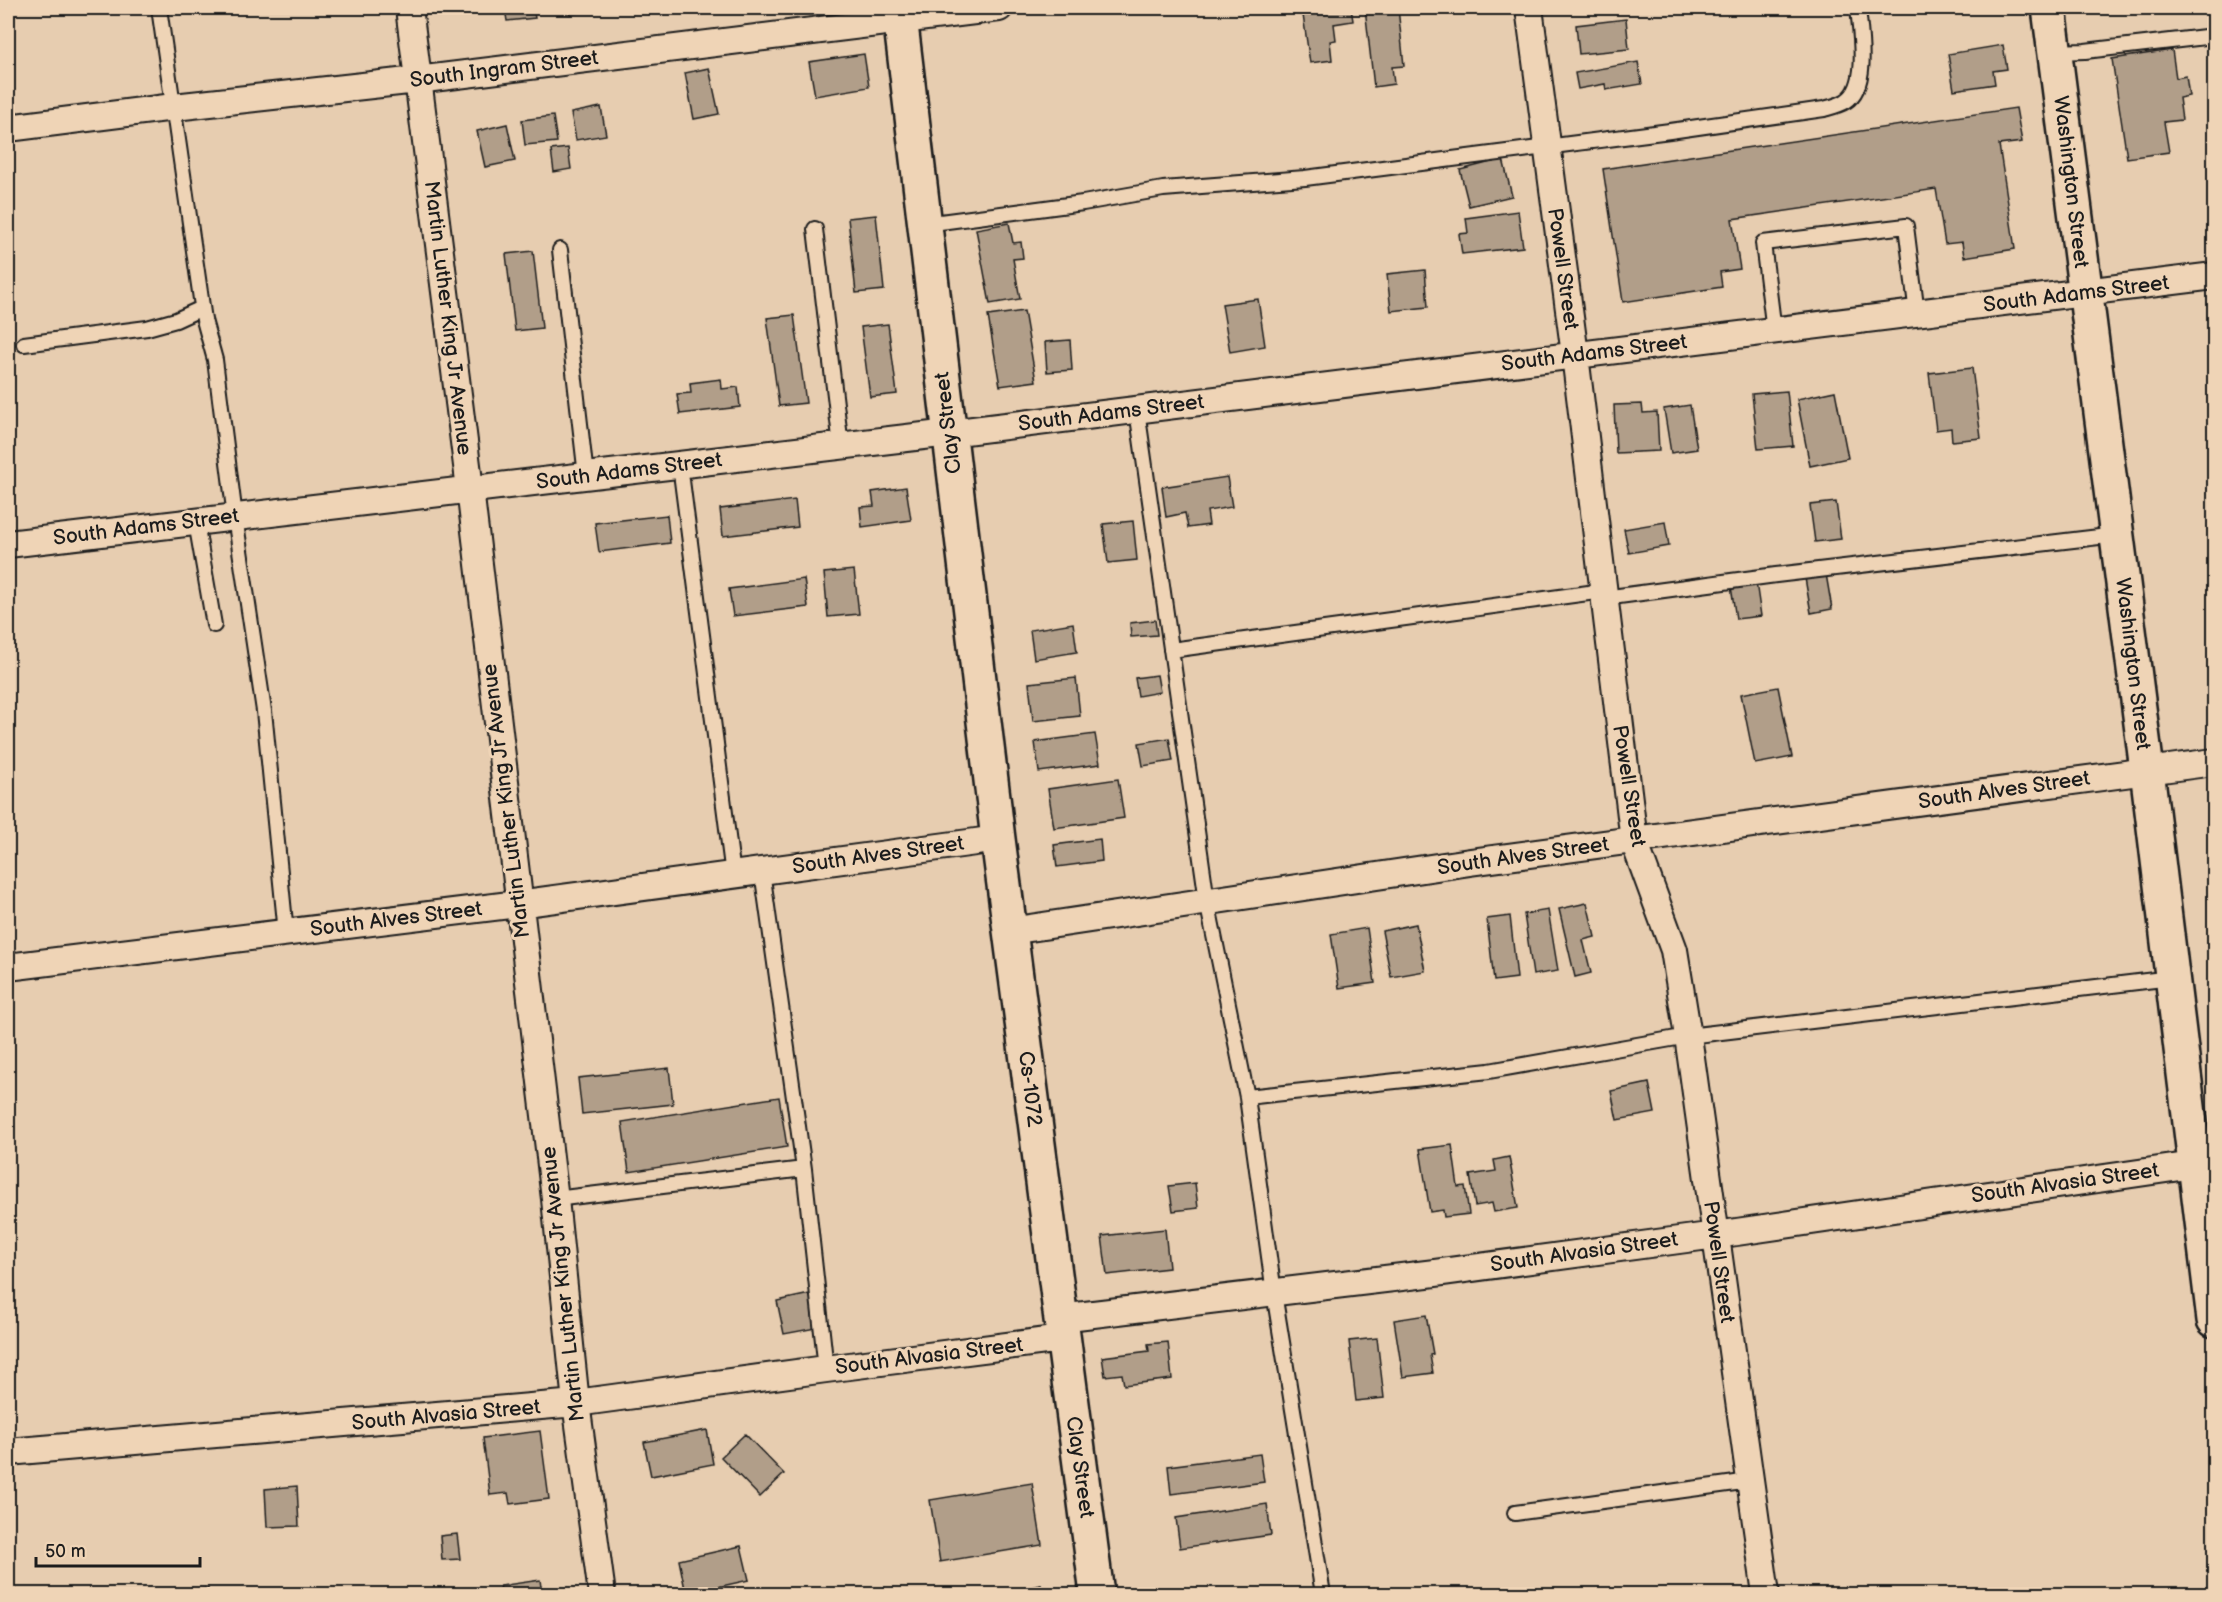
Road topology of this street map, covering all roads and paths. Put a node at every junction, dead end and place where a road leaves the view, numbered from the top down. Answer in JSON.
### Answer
{"nodes":[{"id":1,"x":159,"y":8,"type":"edge"},
{"id":2,"x":409,"y":8,"type":"edge"},
{"id":3,"x":999,"y":8,"type":"edge"},
{"id":4,"x":1529,"y":8,"type":"edge"},
{"id":5,"x":1858,"y":8,"type":"edge"},
{"id":6,"x":2049,"y":8,"type":"edge"},
{"id":7,"x":899,"y":13,"type":"edge"},
{"id":8,"x":2214,"y":36,"type":"edge"},
{"id":9,"x":2054,"y":52,"type":"junction"},
{"id":10,"x":417,"y":80,"type":"junction"},
{"id":11,"x":174,"y":107,"type":"junction"},
{"id":12,"x":8,"y":128,"type":"edge"},
{"id":13,"x":1547,"y":147,"type":"junction"},
{"id":14,"x":925,"y":224,"type":"junction"},
{"id":15,"x":815,"y":228,"type":"dead end"},
{"id":16,"x":560,"y":249,"type":"dead end"},
{"id":17,"x":2214,"y":276,"type":"edge"},
{"id":18,"x":2085,"y":293,"type":"junction"},
{"id":19,"x":202,"y":308,"type":"junction"},
{"id":20,"x":1917,"y":314,"type":"junction"},
{"id":21,"x":1774,"y":331,"type":"junction"},
{"id":22,"x":24,"y":344,"type":"dead end"},
{"id":23,"x":1575,"y":355,"type":"junction"},
{"id":24,"x":1137,"y":410,"type":"junction"},
{"id":25,"x":949,"y":433,"type":"junction"},
{"id":26,"x":841,"y":446,"type":"junction"},
{"id":27,"x":680,"y":465,"type":"junction"},
{"id":28,"x":586,"y":476,"type":"junction"},
{"id":29,"x":470,"y":489,"type":"junction"},
{"id":30,"x":235,"y":517,"type":"junction"},
{"id":31,"x":196,"y":522,"type":"junction"},
{"id":32,"x":2116,"y":535,"type":"junction"},
{"id":33,"x":8,"y":544,"type":"edge"},
{"id":34,"x":1603,"y":595,"type":"junction"},
{"id":35,"x":214,"y":625,"type":"dead end"},
{"id":36,"x":1171,"y":650,"type":"junction"},
{"id":37,"x":2214,"y":762,"type":"edge"},
{"id":38,"x":2147,"y":770,"type":"junction"},
{"id":39,"x":998,"y":838,"type":"junction"},
{"id":40,"x":1634,"y":841,"type":"junction"},
{"id":41,"x":762,"y":871,"type":"junction"},
{"id":42,"x":733,"y":875,"type":"junction"},
{"id":43,"x":1207,"y":901,"type":"junction"},
{"id":44,"x":518,"y":904,"type":"junction"},
{"id":45,"x":1010,"y":931,"type":"junction"},
{"id":46,"x":286,"y":933,"type":"junction"},
{"id":47,"x":8,"y":967,"type":"edge"},
{"id":48,"x":2171,"y":978,"type":"junction"},
{"id":49,"x":1688,"y":1036,"type":"junction"},
{"id":50,"x":1247,"y":1097,"type":"junction"},
{"id":51,"x":2204,"y":1163,"type":"edge"},
{"id":52,"x":804,"y":1169,"type":"junction"},
{"id":53,"x":555,"y":1199,"type":"junction"},
{"id":54,"x":1716,"y":1235,"type":"junction"},
{"id":55,"x":1274,"y":1293,"type":"junction"},
{"id":56,"x":2214,"y":1320,"type":"edge"},
{"id":57,"x":1061,"y":1329,"type":"junction"},
{"id":58,"x":826,"y":1369,"type":"junction"},
{"id":59,"x":576,"y":1403,"type":"junction"},
{"id":60,"x":8,"y":1452,"type":"edge"},
{"id":61,"x":1750,"y":1481,"type":"junction"},
{"id":62,"x":1515,"y":1513,"type":"dead end"},
{"id":63,"x":602,"y":1594,"type":"edge"},
{"id":64,"x":1097,"y":1594,"type":"edge"},
{"id":65,"x":1323,"y":1594,"type":"edge"},
{"id":66,"x":1766,"y":1594,"type":"edge"}],
"edges":[{"from":1,"to":11,"type":"lane"},
{"from":2,"to":10,"type":"street","name":"Martin Luther King Jr Avenue"},
{"from":3,"to":7,"type":"street","name":"South Ingram Street"},
{"from":4,"to":13,"type":"street","name":"Powell Street"},
{"from":5,"to":13,"type":"lane"},
{"from":6,"to":9,"type":"street","name":"Washington Street"},
{"from":7,"to":10,"type":"street","name":"South Ingram Street"},
{"from":7,"to":14,"type":"street","name":"Clay Street"},
{"from":8,"to":9,"type":"lane"},
{"from":9,"to":18,"type":"street","name":"Washington Street"},
{"from":10,"to":11,"type":"street","name":"South Ingram Street"},
{"from":10,"to":29,"type":"street","name":"Martin Luther King Jr Avenue"},
{"from":11,"to":12,"type":"street","name":"South Ingram Street"},
{"from":11,"to":19,"type":"lane"},
{"from":13,"to":14,"type":"lane"},
{"from":13,"to":23,"type":"street","name":"Powell Street"},
{"from":14,"to":25,"type":"street","name":"Clay Street"},
{"from":15,"to":26,"type":"lane"},
{"from":16,"to":28,"type":"lane"},
{"from":17,"to":18,"type":"street","name":"South Adams Street"},
{"from":18,"to":20,"type":"street","name":"South Adams Street"},
{"from":18,"to":32,"type":"street","name":"Washington Street"},
{"from":19,"to":22,"type":"lane"},
{"from":19,"to":30,"type":"lane"},
{"from":20,"to":21,"type":"street","name":"South Adams Street"},
{"from":20,"to":21,"type":"lane"},
{"from":21,"to":23,"type":"street","name":"South Adams Street"},
{"from":23,"to":24,"type":"street","name":"South Adams Street"},
{"from":23,"to":34,"type":"street","name":"Powell Street"},
{"from":24,"to":25,"type":"street","name":"South Adams Street"},
{"from":24,"to":36,"type":"lane"},
{"from":25,"to":26,"type":"street","name":"South Adams Street"},
{"from":25,"to":39,"type":"street","name":"Clay Street"},
{"from":26,"to":27,"type":"street","name":"South Adams Street"},
{"from":27,"to":28,"type":"street","name":"South Adams Street"},
{"from":27,"to":42,"type":"lane"},
{"from":28,"to":29,"type":"street","name":"South Adams Street"},
{"from":29,"to":30,"type":"street","name":"South Adams Street"},
{"from":29,"to":44,"type":"street","name":"Martin Luther King Jr Avenue"},
{"from":30,"to":31,"type":"street","name":"South Adams Street"},
{"from":30,"to":46,"type":"lane"},
{"from":31,"to":33,"type":"street","name":"South Adams Street"},
{"from":31,"to":35,"type":"lane"},
{"from":32,"to":34,"type":"lane"},
{"from":32,"to":38,"type":"street","name":"Washington Street"},
{"from":34,"to":36,"type":"lane"},
{"from":34,"to":40,"type":"street","name":"Powell Street"},
{"from":36,"to":43,"type":"lane"},
{"from":37,"to":38,"type":"street","name":"South Alves Street"},
{"from":38,"to":40,"type":"street","name":"South Alves Street"},
{"from":38,"to":48,"type":"street","name":"Washington Street"},
{"from":39,"to":41,"type":"street","name":"South Alves Street"},
{"from":39,"to":45,"type":"street","name":"Cs-1072"},
{"from":40,"to":43,"type":"street","name":"South Alves Street"},
{"from":40,"to":49,"type":"street","name":"Powell Street"},
{"from":41,"to":42,"type":"street","name":"South Alves Street"},
{"from":41,"to":52,"type":"lane"},
{"from":42,"to":44,"type":"street","name":"South Alves Street"},
{"from":43,"to":45,"type":"street","name":"South Alves Street"},
{"from":43,"to":50,"type":"lane"},
{"from":44,"to":46,"type":"street","name":"South Alves Street"},
{"from":44,"to":53,"type":"street","name":"Martin Luther King Jr Avenue"},
{"from":45,"to":57,"type":"street","name":"Cs-1072"},
{"from":46,"to":47,"type":"street","name":"South Alves Street"},
{"from":48,"to":49,"type":"lane"},
{"from":48,"to":51,"type":"street","name":"Washington Street"},
{"from":49,"to":50,"type":"lane"},
{"from":49,"to":54,"type":"street","name":"Powell Street"},
{"from":50,"to":55,"type":"lane"},
{"from":51,"to":54,"type":"street","name":"South Alvasia Street"},
{"from":51,"to":56,"type":"street","name":"Washington Street"},
{"from":52,"to":53,"type":"lane"},
{"from":52,"to":58,"type":"lane"},
{"from":53,"to":59,"type":"street","name":"Martin Luther King Jr Avenue"},
{"from":54,"to":55,"type":"street","name":"South Alvasia Street"},
{"from":54,"to":61,"type":"street","name":"Powell Street"},
{"from":55,"to":57,"type":"street","name":"South Alvasia Street"},
{"from":55,"to":65,"type":"lane"},
{"from":57,"to":58,"type":"street","name":"South Alvasia Street"},
{"from":57,"to":64,"type":"street","name":"Clay Street"},
{"from":58,"to":59,"type":"street","name":"South Alvasia Street"},
{"from":59,"to":60,"type":"street","name":"South Alvasia Street"},
{"from":59,"to":63,"type":"street","name":"Martin Luther King Jr Avenue"},
{"from":61,"to":62,"type":"lane"},
{"from":61,"to":66,"type":"street","name":"Powell Street"}]}
